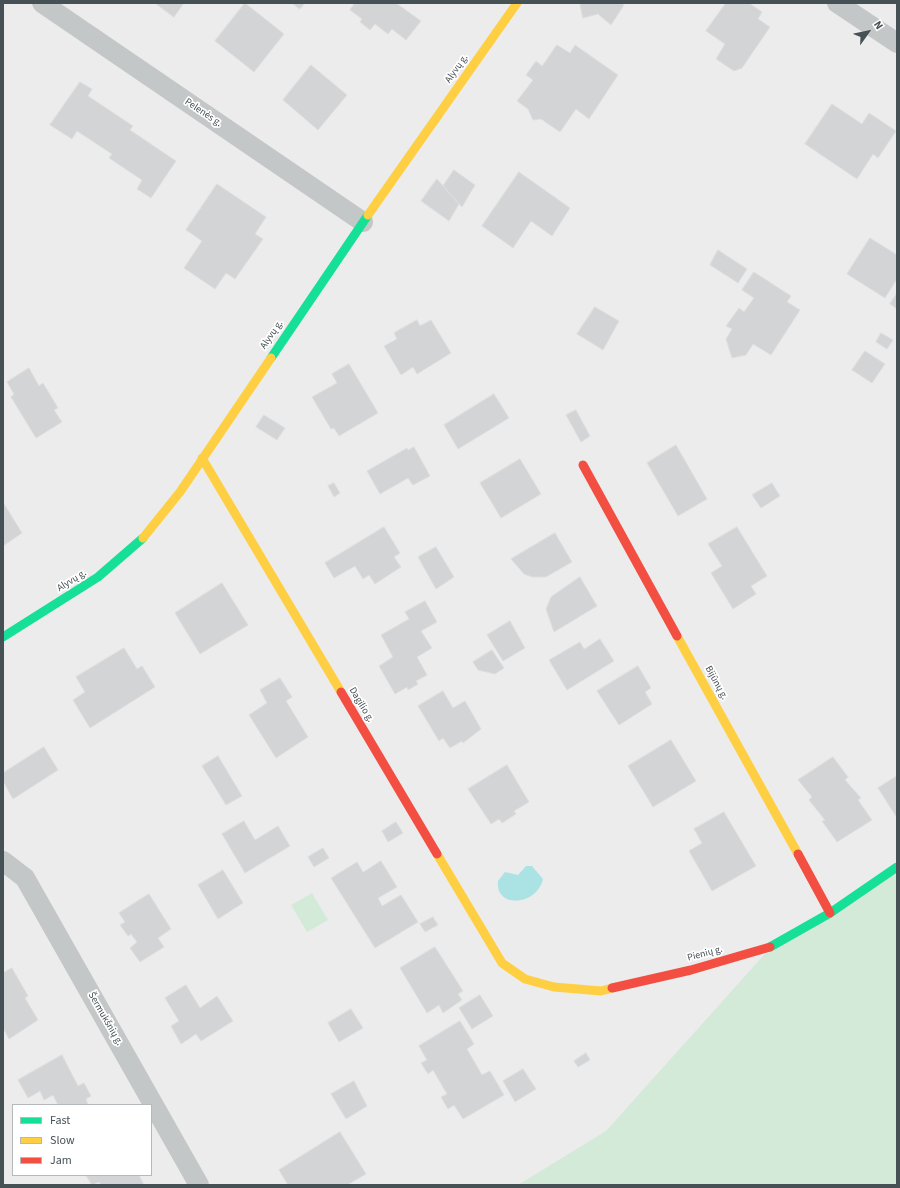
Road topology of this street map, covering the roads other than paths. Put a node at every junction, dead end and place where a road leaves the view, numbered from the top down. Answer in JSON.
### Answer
{"nodes":[{"id":1,"x":42,"y":3,"type":"edge"},
{"id":2,"x":516,"y":3,"type":"edge"},
{"id":3,"x":837,"y":3,"type":"edge"},
{"id":4,"x":897,"y":43,"type":"edge"},
{"id":5,"x":363,"y":222,"type":"junction"},
{"id":6,"x":202,"y":458,"type":"junction"},
{"id":7,"x":583,"y":464,"type":"dead end"},
{"id":8,"x":3,"y":637,"type":"edge"},
{"id":9,"x":3,"y":861,"type":"edge"},
{"id":10,"x":897,"y":867,"type":"edge"},
{"id":11,"x":830,"y":912,"type":"junction"},
{"id":12,"x":502,"y":963,"type":"joint"},
{"id":13,"x":199,"y":1185,"type":"edge"}],
"edges":[{"from":1,"to":5,"type":"street","name":"Pelenės g."},
{"from":2,"to":5,"type":"street","name":"Alyvų g."},
{"from":3,"to":4,"type":"street"},
{"from":5,"to":6,"type":"street","name":"Alyvų g."},
{"from":6,"to":8,"type":"street","name":"Alyvų g."},
{"from":6,"to":12,"type":"street","name":"Dagilio g."},
{"from":7,"to":11,"type":"street","name":"Bijūnų g."},
{"from":9,"to":13,"type":"street","name":"Šermukšnių g."},
{"from":10,"to":11,"type":"street","name":"Pienių g."},
{"from":11,"to":12,"type":"street","name":"Pienių g."}]}
